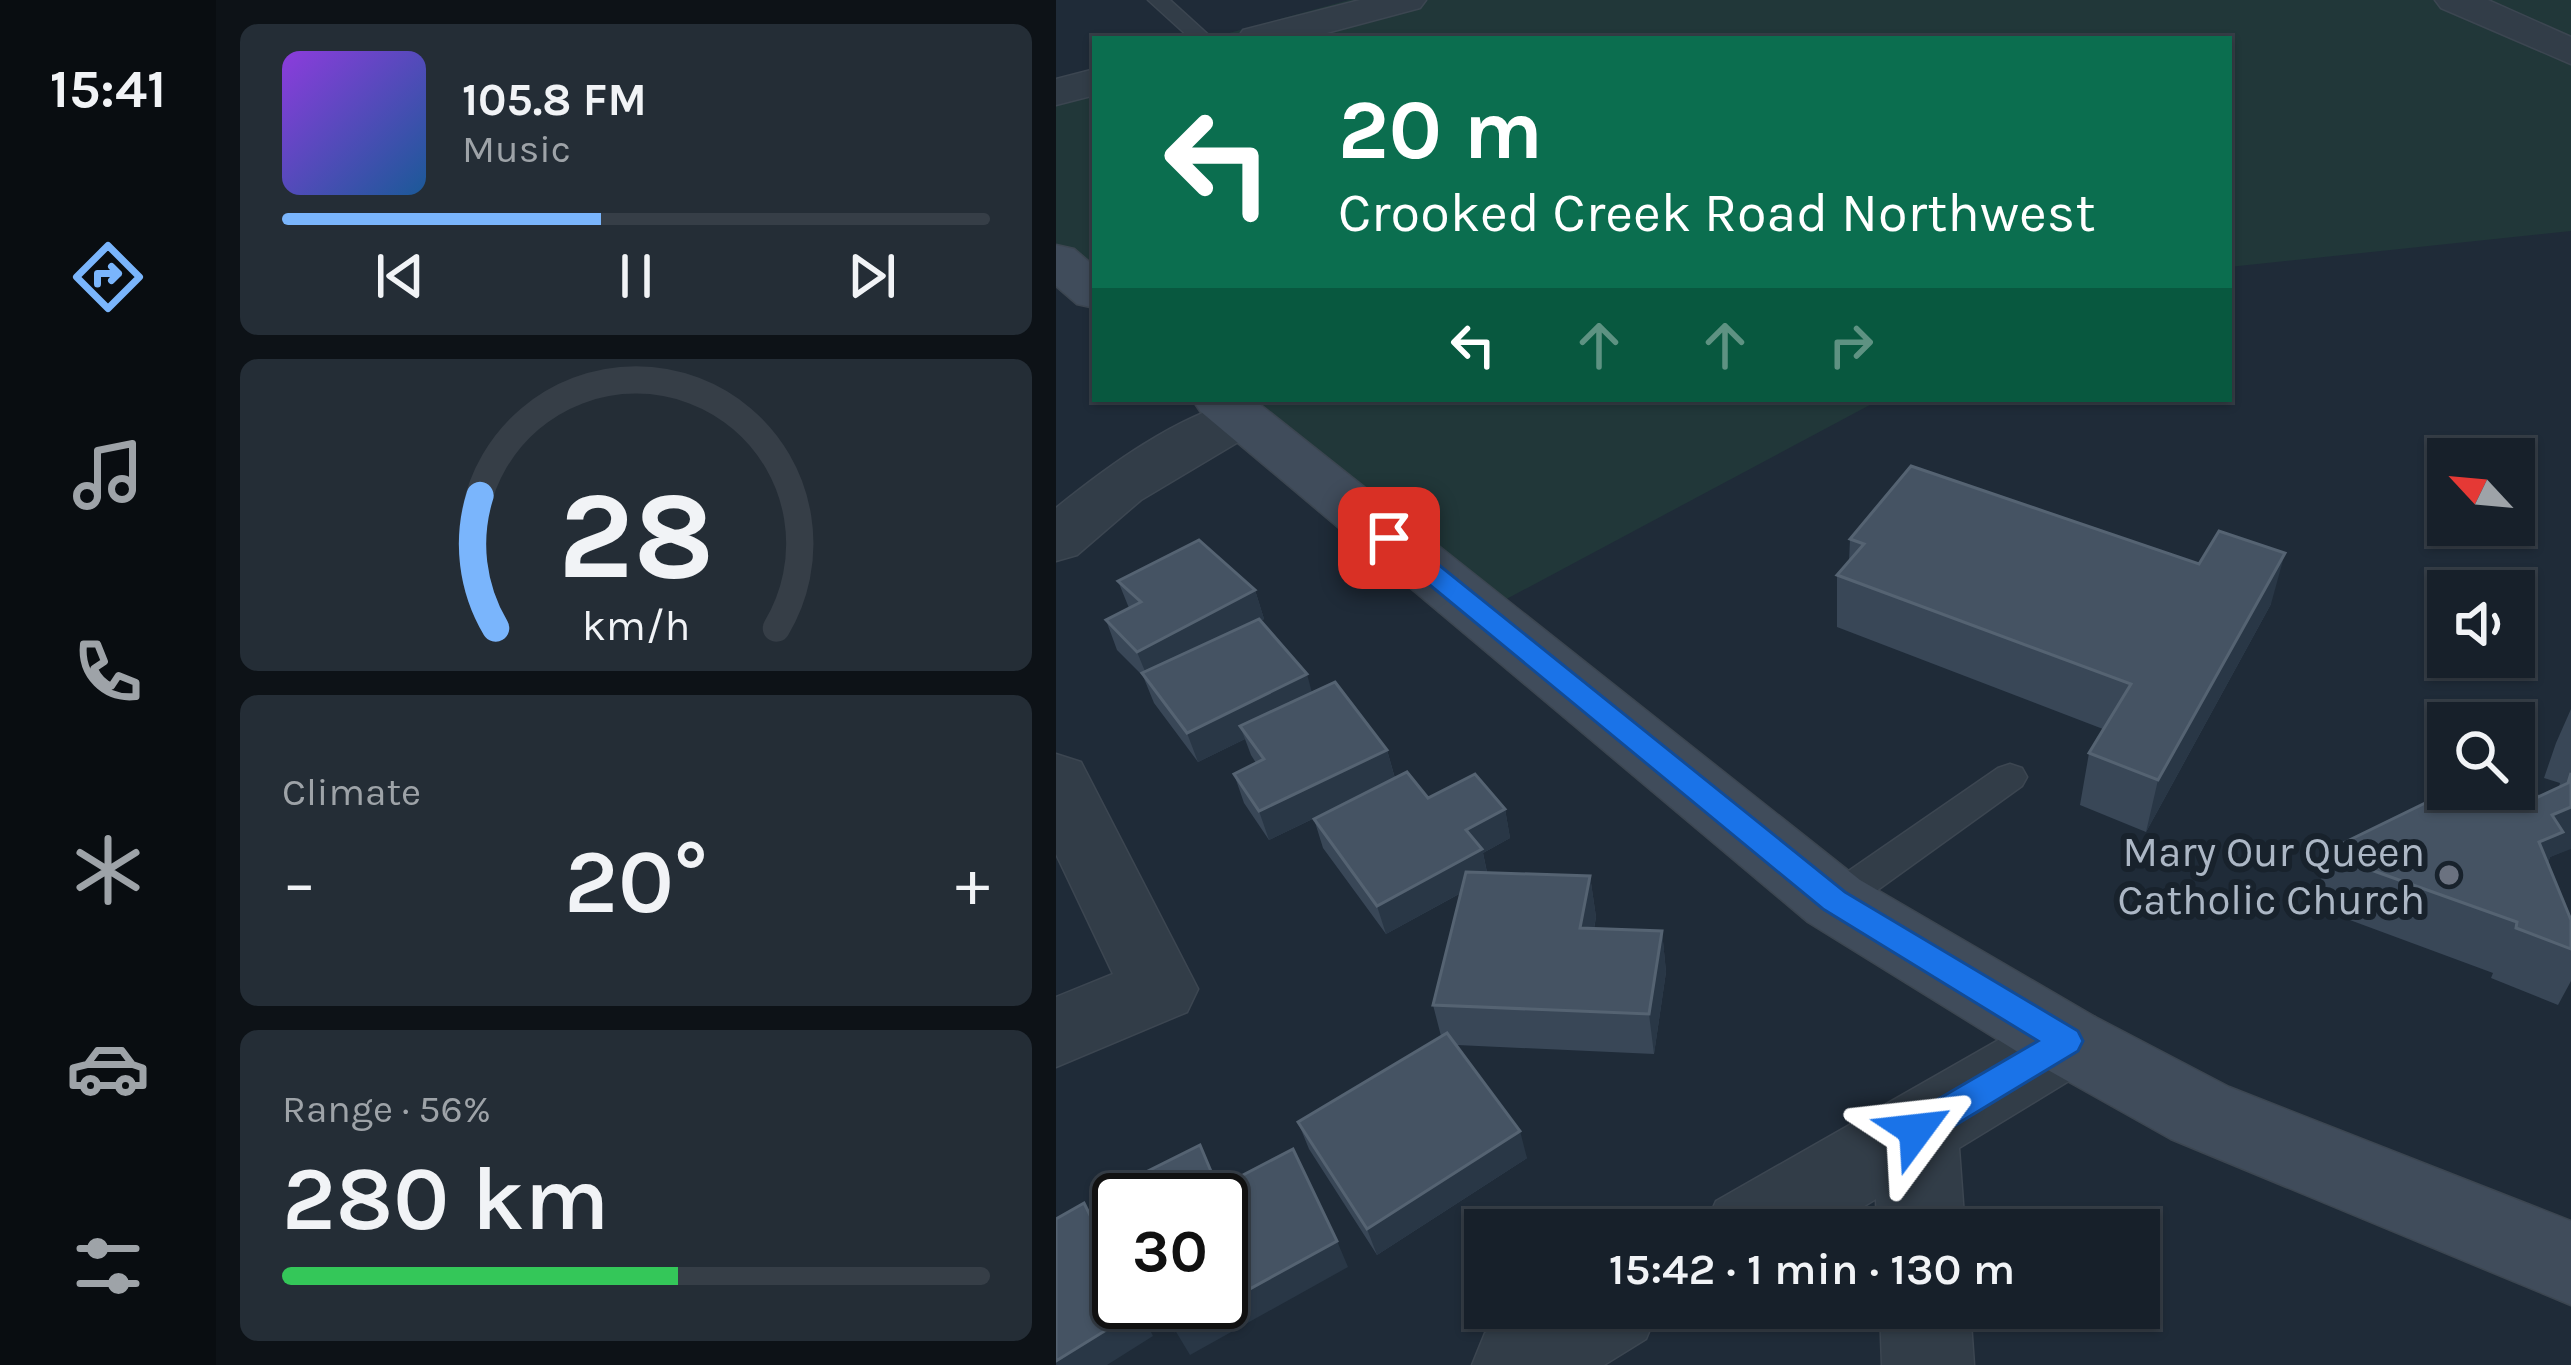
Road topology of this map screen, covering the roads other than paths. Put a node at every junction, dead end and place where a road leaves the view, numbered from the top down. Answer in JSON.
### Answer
{"nodes":[{"id":1,"x":1158,"y":0,"type":"edge"},
{"id":2,"x":1406,"y":0,"type":"edge"},
{"id":3,"x":2463,"y":1,"type":"edge"},
{"id":4,"x":1200,"y":36,"type":"edge"},
{"id":5,"x":1268,"y":36,"type":"edge"},
{"id":6,"x":2571,"y":52,"type":"edge"},
{"id":7,"x":1092,"y":83,"type":"edge"},
{"id":8,"x":1056,"y":92,"type":"edge"},
{"id":9,"x":1056,"y":260,"type":"edge"},
{"id":10,"x":1092,"y":290,"type":"edge"},
{"id":11,"x":1230,"y":408,"type":"edge"},
{"id":12,"x":1056,"y":541,"type":"edge"},
{"id":13,"x":2010,"y":777,"type":"dead end"},
{"id":14,"x":1056,"y":780,"type":"edge"},
{"id":15,"x":1834,"y":901,"type":"junction"},
{"id":16,"x":1056,"y":1034,"type":"edge"},
{"id":17,"x":2066,"y":1041,"type":"junction"},
{"id":18,"x":1916,"y":1130,"type":"junction"},
{"id":19,"x":1782,"y":1209,"type":"edge"},
{"id":20,"x":1920,"y":1209,"type":"edge"},
{"id":21,"x":2571,"y":1263,"type":"edge"},
{"id":22,"x":1579,"y":1329,"type":"edge"},
{"id":23,"x":1926,"y":1329,"type":"edge"},
{"id":24,"x":1518,"y":1365,"type":"edge"},
{"id":25,"x":1928,"y":1365,"type":"edge"}],
"edges":[{"from":1,"to":4,"type":"lane"},
{"from":2,"to":5,"type":"street"},
{"from":3,"to":6,"type":"street"},
{"from":7,"to":8,"type":"street"},
{"from":9,"to":10,"type":"street"},
{"from":11,"to":12,"type":"street"},
{"from":11,"to":15,"type":"street"},
{"from":13,"to":15,"type":"lane"},
{"from":14,"to":16,"type":"street"},
{"from":15,"to":17,"type":"street"},
{"from":17,"to":18,"type":"street"},
{"from":17,"to":21,"type":"street"},
{"from":18,"to":19,"type":"street"},
{"from":18,"to":20,"type":"street"},
{"from":22,"to":24,"type":"street"},
{"from":23,"to":25,"type":"street"}]}
